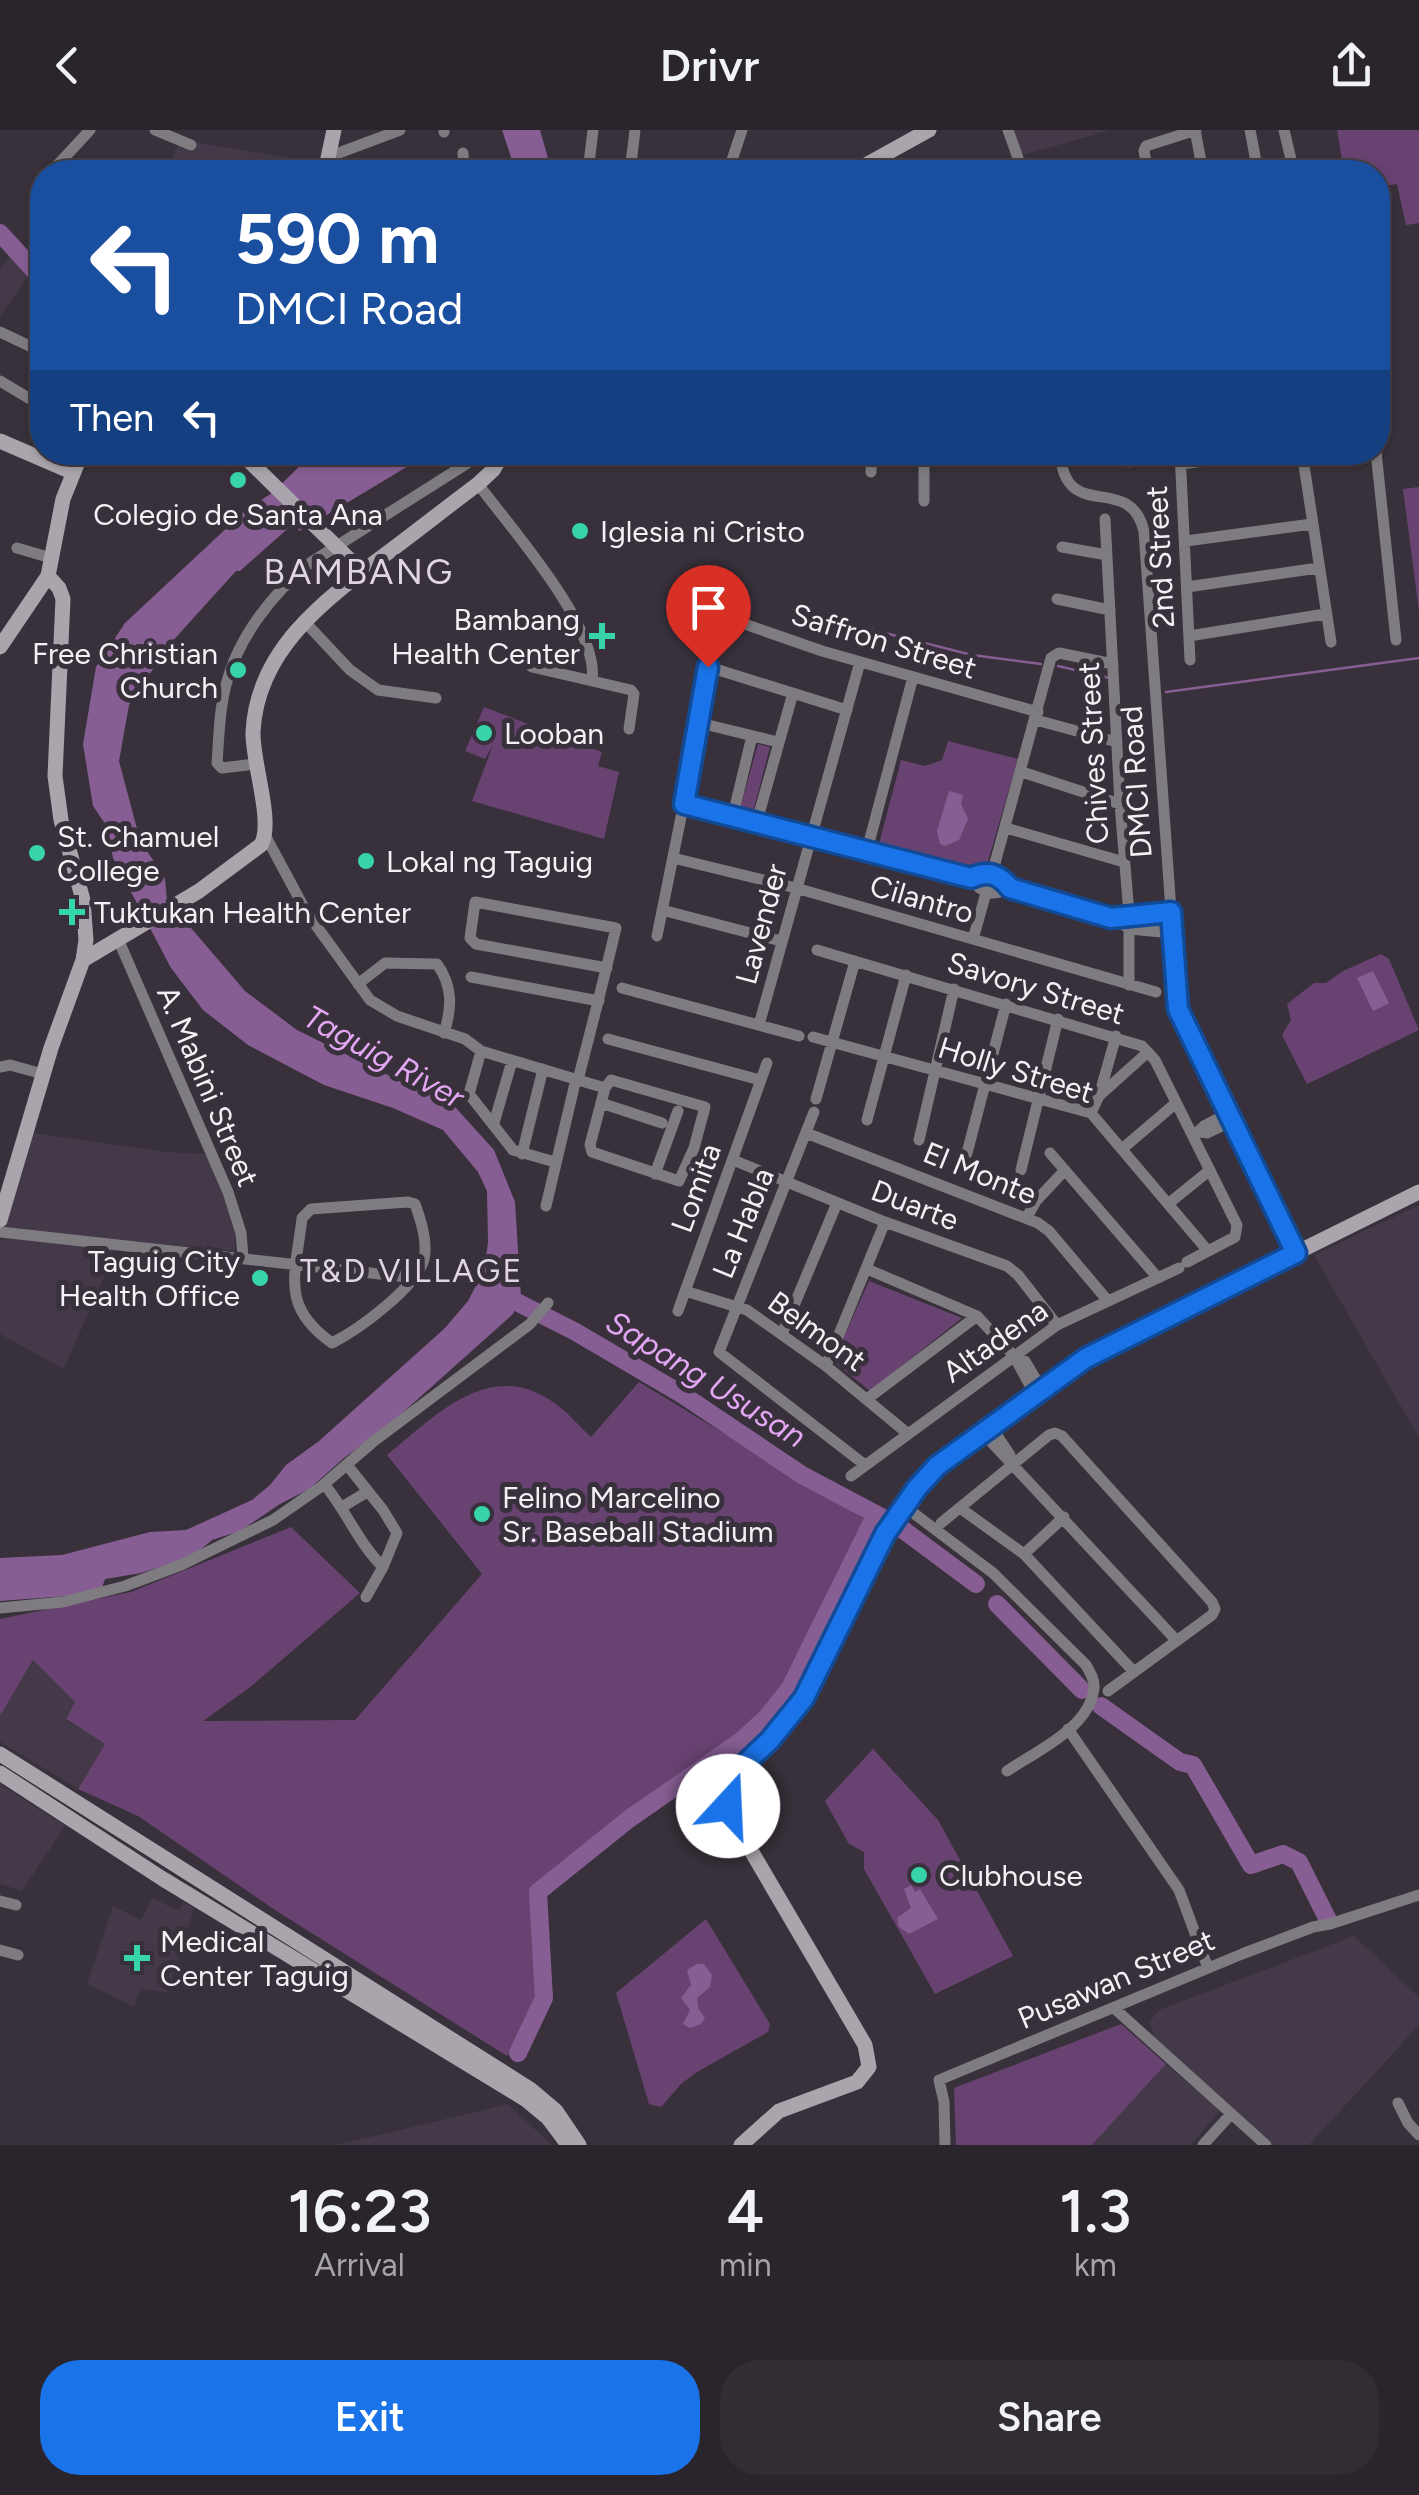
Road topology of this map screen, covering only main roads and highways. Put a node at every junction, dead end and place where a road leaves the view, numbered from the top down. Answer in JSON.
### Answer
{"nodes":[{"id":1,"x":334,"y":130,"type":"edge"},
{"id":2,"x":930,"y":130,"type":"edge"},
{"id":3,"x":328,"y":160,"type":"edge"},
{"id":4,"x":875,"y":160,"type":"edge"},
{"id":5,"x":0,"y":442,"type":"edge"},
{"id":6,"x":30,"y":454,"type":"edge"},
{"id":7,"x":55,"y":465,"type":"edge"},
{"id":8,"x":76,"y":465,"type":"edge"},
{"id":9,"x":256,"y":465,"type":"edge"},
{"id":10,"x":496,"y":465,"type":"edge"},
{"id":11,"x":72,"y":472,"type":"junction"},
{"id":12,"x":355,"y":567,"type":"junction"},
{"id":13,"x":48,"y":576,"type":"junction"},
{"id":14,"x":0,"y":647,"type":"edge"},
{"id":15,"x":83,"y":960,"type":"junction"},
{"id":16,"x":1419,"y":1192,"type":"edge"},
{"id":17,"x":0,"y":1220,"type":"edge"},
{"id":18,"x":0,"y":1754,"type":"edge"},
{"id":19,"x":0,"y":1773,"type":"edge"},
{"id":20,"x":202,"y":1880,"type":"junction"},
{"id":21,"x":192,"y":1896,"type":"junction"},
{"id":22,"x":568,"y":2145,"type":"edge"},
{"id":23,"x":579,"y":2145,"type":"edge"},
{"id":24,"x":741,"y":2145,"type":"edge"}],
"edges":[{"from":1,"to":3,"type":"main road"},
{"from":2,"to":4,"type":"main road"},
{"from":5,"to":6,"type":"main road"},
{"from":7,"to":11,"type":"main road"},
{"from":8,"to":11,"type":"main road"},
{"from":9,"to":12,"type":"main road"},
{"from":10,"to":12,"type":"main road"},
{"from":11,"to":13,"type":"main road"},
{"from":12,"to":15,"type":"main road"},
{"from":13,"to":14,"type":"main road"},
{"from":13,"to":15,"type":"main road"},
{"from":15,"to":17,"type":"main road"},
{"from":16,"to":24,"type":"main road"},
{"from":18,"to":20,"type":"main road"},
{"from":19,"to":21,"type":"main road"},
{"from":20,"to":21,"type":"main road"},
{"from":20,"to":23,"type":"main road"},
{"from":21,"to":22,"type":"main road"}]}
